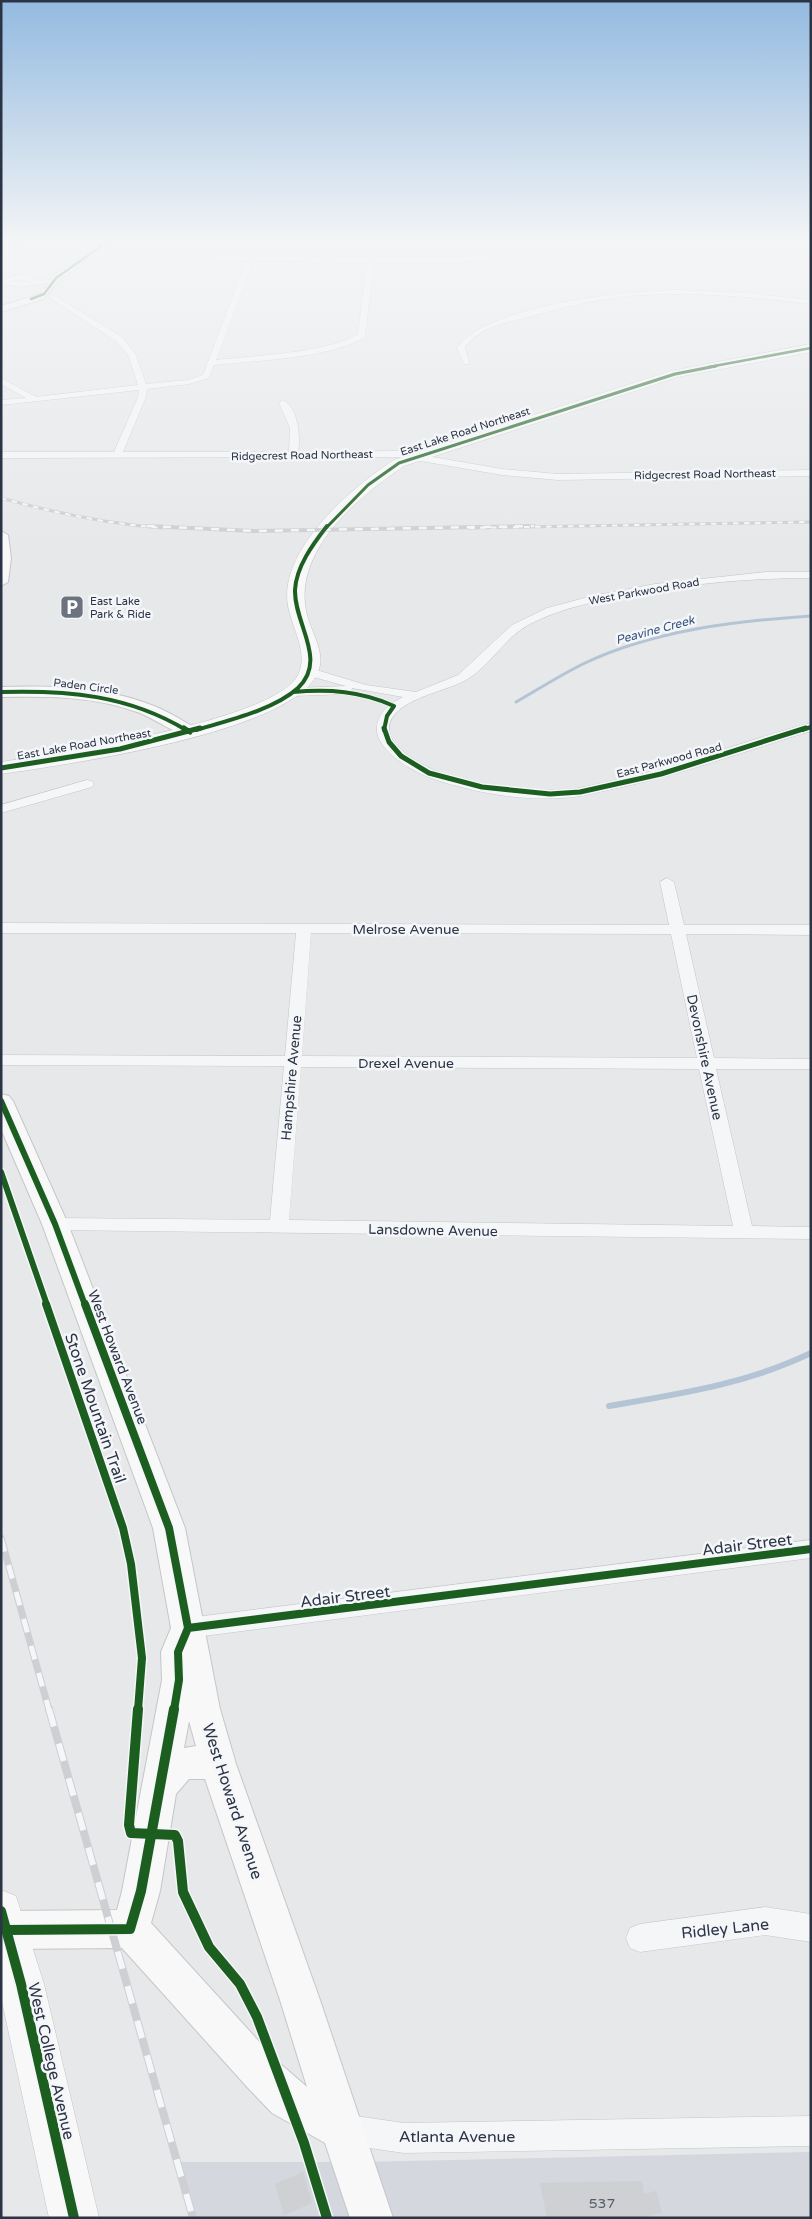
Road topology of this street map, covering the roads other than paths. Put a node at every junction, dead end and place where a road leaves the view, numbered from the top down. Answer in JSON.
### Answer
{"nodes":[{"id":1,"x":123,"y":344,"type":"edge"},
{"id":2,"x":219,"y":344,"type":"edge"},
{"id":3,"x":345,"y":344,"type":"edge"},
{"id":4,"x":462,"y":344,"type":"edge"},
{"id":5,"x":811,"y":348,"type":"edge"},
{"id":6,"x":467,"y":362,"type":"dead end"},
{"id":7,"x":212,"y":363,"type":"junction"},
{"id":8,"x":1,"y":380,"type":"edge"},
{"id":9,"x":143,"y":387,"type":"junction"},
{"id":10,"x":34,"y":399,"type":"junction"},
{"id":11,"x":1,"y":403,"type":"edge"},
{"id":12,"x":282,"y":403,"type":"dead end"},
{"id":13,"x":1,"y":455,"type":"edge"},
{"id":14,"x":117,"y":456,"type":"junction"},
{"id":15,"x":293,"y":456,"type":"junction"},
{"id":16,"x":417,"y":456,"type":"junction"},
{"id":17,"x":811,"y":473,"type":"edge"},
{"id":18,"x":1,"y":535,"type":"edge"},
{"id":19,"x":811,"y":575,"type":"edge"},
{"id":20,"x":1,"y":582,"type":"edge"},
{"id":21,"x":310,"y":672,"type":"junction"},
{"id":22,"x":1,"y":692,"type":"edge"},
{"id":23,"x":293,"y":692,"type":"junction"},
{"id":24,"x":415,"y":695,"type":"junction"},
{"id":25,"x":394,"y":706,"type":"junction"},
{"id":26,"x":811,"y":727,"type":"edge"},
{"id":27,"x":190,"y":732,"type":"junction"},
{"id":28,"x":1,"y":768,"type":"edge"},
{"id":29,"x":88,"y":784,"type":"dead end"},
{"id":30,"x":1,"y":809,"type":"edge"},
{"id":31,"x":667,"y":882,"type":"dead end"},
{"id":32,"x":1,"y":928,"type":"edge"},
{"id":33,"x":304,"y":928,"type":"junction"},
{"id":34,"x":678,"y":929,"type":"junction"},
{"id":35,"x":811,"y":930,"type":"edge"},
{"id":36,"x":1,"y":1060,"type":"edge"},
{"id":37,"x":292,"y":1063,"type":"junction"},
{"id":38,"x":706,"y":1064,"type":"junction"},
{"id":39,"x":811,"y":1064,"type":"edge"},
{"id":40,"x":1,"y":1101,"type":"edge"},
{"id":41,"x":55,"y":1224,"type":"junction"},
{"id":42,"x":279,"y":1228,"type":"junction"},
{"id":43,"x":744,"y":1233,"type":"junction"},
{"id":44,"x":811,"y":1233,"type":"edge"},
{"id":45,"x":811,"y":1550,"type":"edge"},
{"id":46,"x":188,"y":1628,"type":"junction"},
{"id":47,"x":218,"y":1764,"type":"junction"},
{"id":48,"x":157,"y":1795,"type":"junction"},
{"id":49,"x":4,"y":1921,"type":"edge"},
{"id":50,"x":811,"y":1928,"type":"edge"},
{"id":51,"x":130,"y":1929,"type":"junction"},
{"id":52,"x":640,"y":1938,"type":"dead end"},
{"id":53,"x":341,"y":2129,"type":"junction"},
{"id":54,"x":811,"y":2132,"type":"edge"},
{"id":55,"x":74,"y":2218,"type":"edge"},
{"id":56,"x":372,"y":2218,"type":"edge"}],
"edges":[{"from":1,"to":9,"type":"street"},
{"from":2,"to":7,"type":"street"},
{"from":3,"to":7,"type":"street"},
{"from":4,"to":6,"type":"street"},
{"from":5,"to":16,"type":"main road","name":"East Lake Road Northeast"},
{"from":7,"to":9,"type":"street"},
{"from":8,"to":10,"type":"street"},
{"from":9,"to":10,"type":"street"},
{"from":9,"to":14,"type":"street"},
{"from":10,"to":11,"type":"street"},
{"from":12,"to":15,"type":"street"},
{"from":13,"to":14,"type":"street","name":"Ridgecrest Road Northeast"},
{"from":14,"to":15,"type":"street","name":"Ridgecrest Road Northeast"},
{"from":15,"to":16,"type":"street","name":"Ridgecrest Road Northeast"},
{"from":16,"to":17,"type":"street","name":"Ridgecrest Road Northeast"},
{"from":16,"to":21,"type":"main road","name":"East Lake Road Northeast"},
{"from":18,"to":20,"type":"main road"},
{"from":19,"to":24,"type":"street","name":"West Parkwood Road"},
{"from":21,"to":23,"type":"main road","name":"East Lake Road Northeast"},
{"from":21,"to":24,"type":"street","name":"West Parkwood Road"},
{"from":22,"to":27,"type":"main road","name":"Paden Circle"},
{"from":23,"to":25,"type":"street"},
{"from":23,"to":27,"type":"main road","name":"East Lake Road Northeast"},
{"from":24,"to":25,"type":"street","name":"West Parkwood Road"},
{"from":25,"to":26,"type":"street","name":"East Parkwood Road"},
{"from":27,"to":28,"type":"main road","name":"East Lake Road Northeast"},
{"from":29,"to":30,"type":"street"},
{"from":31,"to":34,"type":"street","name":"Devonshire Avenue"},
{"from":32,"to":33,"type":"street","name":"Melrose Avenue"},
{"from":33,"to":34,"type":"street","name":"Melrose Avenue"},
{"from":33,"to":37,"type":"street","name":"Hampshire Avenue"},
{"from":34,"to":35,"type":"street","name":"Melrose Avenue"},
{"from":34,"to":38,"type":"street","name":"Devonshire Avenue"},
{"from":36,"to":37,"type":"street","name":"Drexel Avenue"},
{"from":37,"to":38,"type":"street","name":"Drexel Avenue"},
{"from":37,"to":42,"type":"street","name":"Hampshire Avenue"},
{"from":38,"to":39,"type":"street","name":"Drexel Avenue"},
{"from":38,"to":43,"type":"street","name":"Devonshire Avenue"},
{"from":40,"to":41,"type":"main road","name":"West Howard Avenue"},
{"from":41,"to":42,"type":"street","name":"Lansdowne Avenue"},
{"from":41,"to":46,"type":"main road","name":"West Howard Avenue"},
{"from":42,"to":43,"type":"street","name":"Lansdowne Avenue"},
{"from":43,"to":44,"type":"street","name":"Lansdowne Avenue"},
{"from":45,"to":46,"type":"street","name":"Adair Street"},
{"from":46,"to":47,"type":"main road","name":"West Howard Avenue"},
{"from":46,"to":48,"type":"main road"},
{"from":47,"to":48,"type":"main road"},
{"from":47,"to":53,"type":"main road","name":"West Howard Avenue"},
{"from":48,"to":51,"type":"main road"},
{"from":49,"to":51,"type":"main road"},
{"from":49,"to":55,"type":"main road","name":"West College Avenue"},
{"from":50,"to":52,"type":"street","name":"Ridley Lane"},
{"from":51,"to":53,"type":"main road","name":"Atlanta Avenue"},
{"from":53,"to":54,"type":"street","name":"Atlanta Avenue"},
{"from":53,"to":56,"type":"main road","name":"West Howard Avenue"}]}
